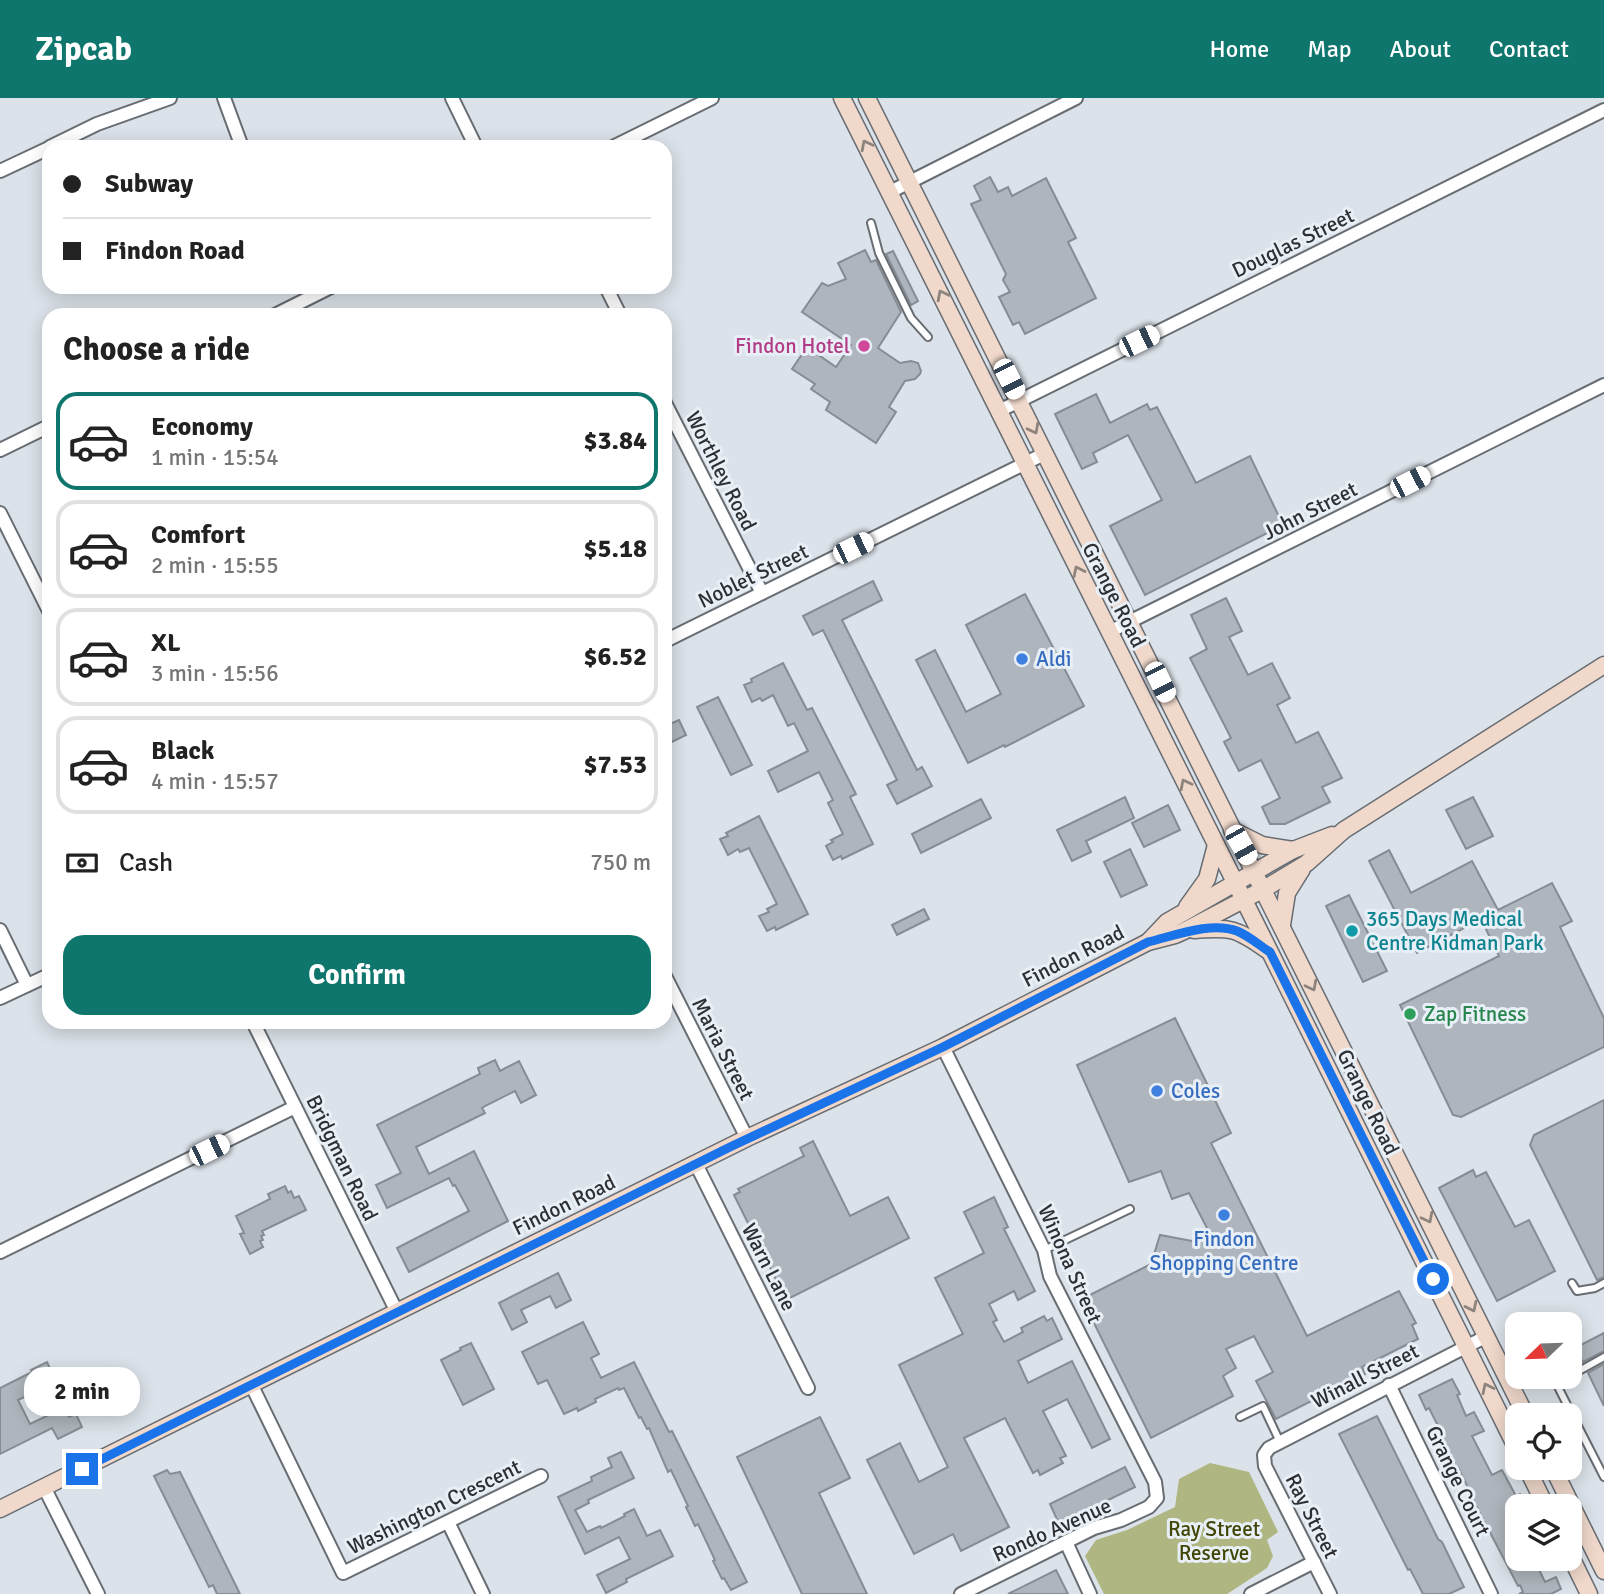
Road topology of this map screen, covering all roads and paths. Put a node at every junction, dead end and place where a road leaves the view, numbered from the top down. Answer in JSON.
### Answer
{"nodes":[{"id":1,"x":170,"y":98,"type":"edge"},
{"id":2,"x":224,"y":98,"type":"edge"},
{"id":3,"x":452,"y":98,"type":"edge"},
{"id":4,"x":712,"y":98,"type":"edge"},
{"id":5,"x":842,"y":98,"type":"edge"},
{"id":6,"x":867,"y":98,"type":"edge"},
{"id":7,"x":1076,"y":98,"type":"edge"},
{"id":8,"x":1604,"y":110,"type":"edge"},
{"id":9,"x":64,"y":140,"type":"edge"},
{"id":10,"x":239,"y":140,"type":"edge"},
{"id":11,"x":473,"y":140,"type":"edge"},
{"id":12,"x":627,"y":140,"type":"edge"},
{"id":13,"x":42,"y":151,"type":"edge"},
{"id":14,"x":0,"y":171,"type":"edge"},
{"id":15,"x":910,"y":182,"type":"junction"},
{"id":16,"x":890,"y":192,"type":"junction"},
{"id":17,"x":871,"y":223,"type":"dead end"},
{"id":18,"x":304,"y":294,"type":"edge"},
{"id":19,"x":285,"y":308,"type":"edge"},
{"id":20,"x":928,"y":337,"type":"dead end"},
{"id":21,"x":992,"y":346,"type":"junction"},
{"id":22,"x":972,"y":356,"type":"junction"},
{"id":23,"x":1604,"y":385,"type":"edge"},
{"id":24,"x":1019,"y":400,"type":"junction"},
{"id":25,"x":999,"y":411,"type":"junction"},
{"id":26,"x":672,"y":417,"type":"edge"},
{"id":27,"x":42,"y":429,"type":"edge"},
{"id":28,"x":0,"y":450,"type":"edge"},
{"id":29,"x":1046,"y":453,"type":"junction"},
{"id":30,"x":1024,"y":463,"type":"junction"},
{"id":31,"x":0,"y":513,"type":"edge"},
{"id":32,"x":762,"y":593,"type":"junction"},
{"id":33,"x":42,"y":597,"type":"edge"},
{"id":34,"x":1131,"y":622,"type":"junction"},
{"id":35,"x":1109,"y":632,"type":"junction"},
{"id":36,"x":672,"y":638,"type":"edge"},
{"id":37,"x":1604,"y":665,"type":"edge"},
{"id":38,"x":1232,"y":830,"type":"junction"},
{"id":39,"x":1344,"y":830,"type":"junction"},
{"id":40,"x":1216,"y":845,"type":"junction"},
{"id":41,"x":1293,"y":850,"type":"junction"},
{"id":42,"x":1307,"y":863,"type":"junction"},
{"id":43,"x":1255,"y":872,"type":"junction"},
{"id":44,"x":1236,"y":884,"type":"junction"},
{"id":45,"x":1264,"y":889,"type":"junction"},
{"id":46,"x":1243,"y":900,"type":"junction"},
{"id":47,"x":1181,"y":914,"type":"junction"},
{"id":48,"x":1282,"y":925,"type":"junction"},
{"id":49,"x":0,"y":930,"type":"edge"},
{"id":50,"x":1184,"y":931,"type":"junction"},
{"id":51,"x":1148,"y":942,"type":"junction"},
{"id":52,"x":1270,"y":952,"type":"junction"},
{"id":53,"x":42,"y":978,"type":"edge"},
{"id":54,"x":27,"y":985,"type":"junction"},
{"id":55,"x":672,"y":990,"type":"edge"},
{"id":56,"x":0,"y":998,"type":"edge"},
{"id":57,"x":256,"y":1029,"type":"edge"},
{"id":58,"x":943,"y":1047,"type":"junction"},
{"id":59,"x":295,"y":1107,"type":"junction"},
{"id":60,"x":747,"y":1139,"type":"junction"},
{"id":61,"x":696,"y":1164,"type":"junction"},
{"id":62,"x":1404,"y":1169,"type":"junction"},
{"id":63,"x":1386,"y":1185,"type":"junction"},
{"id":64,"x":1415,"y":1191,"type":"junction"},
{"id":65,"x":1130,"y":1209,"type":"dead end"},
{"id":66,"x":1044,"y":1250,"type":"junction"},
{"id":67,"x":0,"y":1252,"type":"edge"},
{"id":68,"x":1573,"y":1283,"type":"dead end"},
{"id":69,"x":1604,"y":1283,"type":"edge"},
{"id":70,"x":397,"y":1312,"type":"junction"},
{"id":71,"x":1487,"y":1336,"type":"junction"},
{"id":72,"x":1466,"y":1347,"type":"junction"},
{"id":73,"x":1604,"y":1357,"type":"edge"},
{"id":74,"x":1582,"y":1369,"type":"edge"},
{"id":75,"x":251,"y":1384,"type":"junction"},
{"id":76,"x":1389,"y":1385,"type":"junction"},
{"id":77,"x":808,"y":1388,"type":"dead end"},
{"id":78,"x":1560,"y":1390,"type":"edge"},
{"id":79,"x":1520,"y":1403,"type":"edge"},
{"id":80,"x":1240,"y":1417,"type":"dead end"},
{"id":81,"x":1505,"y":1425,"type":"edge"},
{"id":82,"x":1280,"y":1442,"type":"junction"},
{"id":83,"x":1264,"y":1455,"type":"joint"},
{"id":84,"x":541,"y":1476,"type":"dead end"},
{"id":85,"x":1604,"y":1477,"type":"edge"},
{"id":86,"x":1559,"y":1480,"type":"edge"},
{"id":87,"x":44,"y":1487,"type":"junction"},
{"id":88,"x":1157,"y":1498,"type":"joint"},
{"id":89,"x":0,"y":1509,"type":"edge"},
{"id":90,"x":447,"y":1522,"type":"junction"},
{"id":91,"x":1066,"y":1542,"type":"junction"},
{"id":92,"x":1602,"y":1560,"type":"edge"},
{"id":93,"x":1314,"y":1562,"type":"junction"},
{"id":94,"x":1578,"y":1571,"type":"edge"},
{"id":95,"x":98,"y":1594,"type":"edge"},
{"id":96,"x":483,"y":1594,"type":"edge"},
{"id":97,"x":961,"y":1594,"type":"edge"},
{"id":98,"x":1090,"y":1594,"type":"edge"},
{"id":99,"x":1251,"y":1594,"type":"edge"},
{"id":100,"x":1330,"y":1594,"type":"edge"},
{"id":101,"x":1491,"y":1594,"type":"edge"},
{"id":102,"x":1589,"y":1594,"type":"edge"}],
"edges":[{"from":1,"to":9,"type":"street"},
{"from":2,"to":10,"type":"street"},
{"from":3,"to":11,"type":"street"},
{"from":4,"to":12,"type":"street"},
{"from":16,"to":5,"type":"main road","name":"Grange Road","one_way":true},
{"from":6,"to":15,"type":"main road","name":"Grange Road"},
{"from":7,"to":15,"type":"street"},
{"from":8,"to":24,"type":"street","name":"Douglas Street"},
{"from":13,"to":14,"type":"street"},
{"from":15,"to":16,"type":"street"},
{"from":15,"to":21,"type":"main road","name":"Grange Road"},
{"from":22,"to":16,"type":"main road","name":"Grange Road","one_way":true},
{"from":17,"to":20,"type":"lane"},
{"from":18,"to":19,"type":"street"},
{"from":21,"to":22,"type":"lane"},
{"from":21,"to":24,"type":"main road","name":"Grange Road"},
{"from":22,"to":25,"type":"main road","name":"Grange Road"},
{"from":23,"to":34,"type":"street","name":"John Street"},
{"from":24,"to":25,"type":"street","name":"Douglas Street"},
{"from":24,"to":29,"type":"main road","name":"Grange Road","one_way":true},
{"from":25,"to":30,"type":"main road","name":"Grange Road"},
{"from":26,"to":32,"type":"street","name":"Worthley Road"},
{"from":27,"to":28,"type":"street"},
{"from":29,"to":30,"type":"street","name":"Noblet Street"},
{"from":29,"to":34,"type":"main road","name":"Grange Road"},
{"from":30,"to":32,"type":"street","name":"Noblet Street"},
{"from":35,"to":30,"type":"main road","name":"Grange Road","one_way":true},
{"from":31,"to":33,"type":"street"},
{"from":32,"to":36,"type":"street","name":"Noblet Street"},
{"from":34,"to":35,"type":"street","name":"John Street"},
{"from":34,"to":38,"type":"main road","name":"Grange Road"},
{"from":40,"to":35,"type":"main road","name":"Grange Road","one_way":true},
{"from":37,"to":39,"type":"main road","name":"Findon Road"},
{"from":38,"to":41,"type":"main road"},
{"from":38,"to":43,"type":"main road","name":"Grange Road"},
{"from":39,"to":41,"type":"main road","name":"Findon Road"},
{"from":39,"to":42,"type":"main road","name":"Findon Road"},
{"from":40,"to":44,"type":"main road","name":"Grange Road"},
{"from":40,"to":47,"type":"main road"},
{"from":41,"to":43,"type":"main road","name":"Findon Road"},
{"from":42,"to":45,"type":"main road","name":"Findon Road"},
{"from":42,"to":48,"type":"main road"},
{"from":43,"to":44,"type":"main road","name":"Findon Road"},
{"from":43,"to":45,"type":"main road","name":"Grange Road"},
{"from":44,"to":46,"type":"main road","name":"Grange Road"},
{"from":44,"to":47,"type":"main road","name":"Findon Road"},
{"from":45,"to":46,"type":"main road","name":"Findon Road"},
{"from":45,"to":48,"type":"main road","name":"Grange Road"},
{"from":46,"to":50,"type":"main road","name":"Findon Road"},
{"from":46,"to":52,"type":"main road","name":"Grange Road"},
{"from":47,"to":51,"type":"main road","name":"Findon Road"},
{"from":48,"to":62,"type":"main road","name":"Grange Road","one_way":true},
{"from":49,"to":54,"type":"street"},
{"from":50,"to":51,"type":"main road","name":"Findon Road"},
{"from":50,"to":52,"type":"main road"},
{"from":51,"to":58,"type":"main road","name":"Findon Road"},
{"from":52,"to":63,"type":"main road","name":"Grange Road"},
{"from":53,"to":54,"type":"street"},
{"from":54,"to":56,"type":"street"},
{"from":55,"to":60,"type":"street","name":"Maria Street"},
{"from":57,"to":59,"type":"street","name":"Bridgman Road"},
{"from":58,"to":60,"type":"main road","name":"Findon Road"},
{"from":58,"to":66,"type":"street","name":"Winona Street"},
{"from":59,"to":67,"type":"street"},
{"from":59,"to":70,"type":"street","name":"Bridgman Road"},
{"from":60,"to":61,"type":"main road","name":"Findon Road"},
{"from":61,"to":70,"type":"main road","name":"Findon Road"},
{"from":61,"to":77,"type":"street","name":"Warn Lane"},
{"from":62,"to":63,"type":"main road"},
{"from":62,"to":64,"type":"main road","name":"Grange Road"},
{"from":63,"to":64,"type":"main road"},
{"from":63,"to":72,"type":"main road","name":"Grange Road"},
{"from":64,"to":71,"type":"main road","name":"Grange Road","one_way":true},
{"from":65,"to":66,"type":"lane"},
{"from":66,"to":88,"type":"street","name":"Winona Street"},
{"from":68,"to":69,"type":"lane"},
{"from":70,"to":75,"type":"main road","name":"Findon Road"},
{"from":71,"to":72,"type":"street","name":"Winall Street"},
{"from":71,"to":79,"type":"main road","name":"Grange Road"},
{"from":72,"to":76,"type":"street","name":"Winall Street"},
{"from":81,"to":72,"type":"main road","name":"Grange Road","one_way":true},
{"from":73,"to":74,"type":"lane"},
{"from":75,"to":87,"type":"main road","name":"Findon Road"},
{"from":75,"to":90,"type":"street","name":"Washington Crescent"},
{"from":76,"to":82,"type":"street","name":"Winall Street"},
{"from":76,"to":101,"type":"street","name":"Grange Court"},
{"from":78,"to":85,"type":"lane"},
{"from":80,"to":82,"type":"lane"},
{"from":82,"to":83,"type":"street","name":"Winall Street"},
{"from":83,"to":93,"type":"street","name":"Ray Street"},
{"from":84,"to":90,"type":"street","name":"Washington Crescent"},
{"from":86,"to":92,"type":"main road"},
{"from":87,"to":89,"type":"main road","name":"Findon Road"},
{"from":87,"to":95,"type":"street"},
{"from":88,"to":91,"type":"street","name":"Rondo Avenue"},
{"from":90,"to":96,"type":"street"},
{"from":91,"to":97,"type":"street","name":"Rondo Avenue"},
{"from":91,"to":98,"type":"street"},
{"from":93,"to":99,"type":"street"},
{"from":93,"to":100,"type":"street","name":"Ray Street"},
{"from":94,"to":102,"type":"main road"}]}
